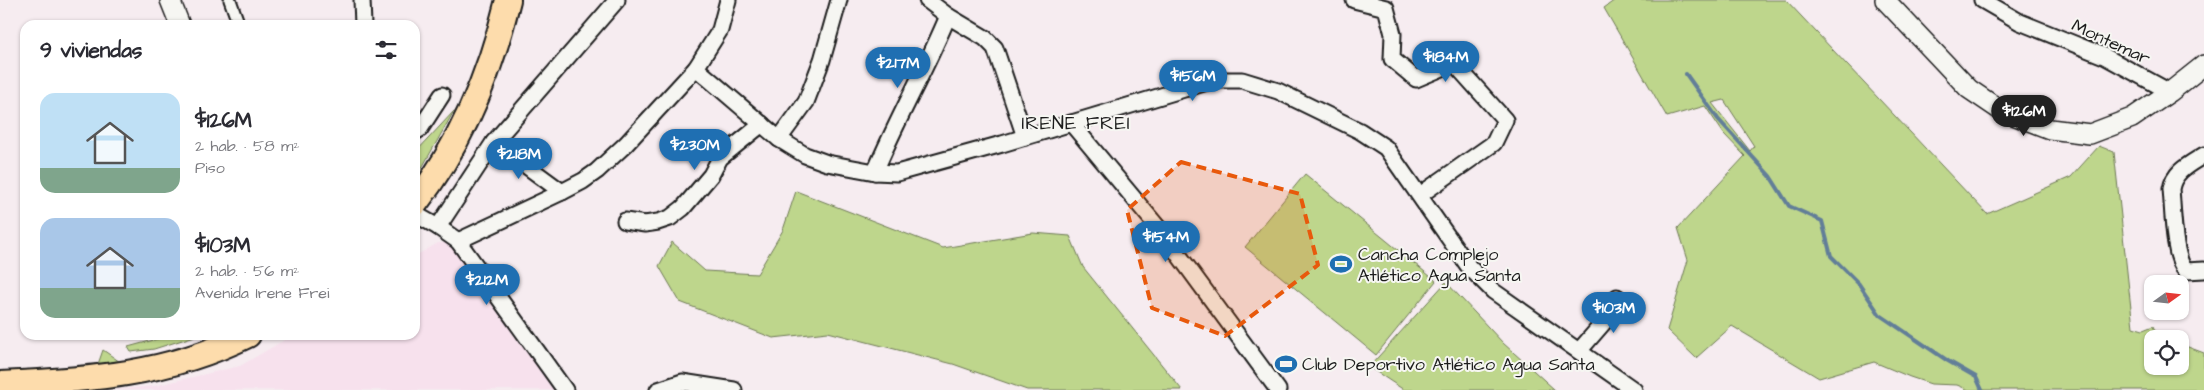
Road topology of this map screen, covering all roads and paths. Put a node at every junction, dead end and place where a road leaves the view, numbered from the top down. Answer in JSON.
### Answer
{"nodes":[{"id":1,"x":170,"y":0,"type":"edge"},
{"id":2,"x":230,"y":0,"type":"edge"},
{"id":3,"x":362,"y":0,"type":"edge"},
{"id":4,"x":508,"y":0,"type":"edge"},
{"id":5,"x":617,"y":0,"type":"edge"},
{"id":6,"x":728,"y":0,"type":"edge"},
{"id":7,"x":839,"y":0,"type":"edge"},
{"id":8,"x":927,"y":0,"type":"edge"},
{"id":9,"x":1354,"y":0,"type":"edge"},
{"id":10,"x":1885,"y":0,"type":"edge"},
{"id":11,"x":1982,"y":0,"type":"edge"},
{"id":12,"x":948,"y":16,"type":"junction"},
{"id":13,"x":178,"y":20,"type":"edge"},
{"id":14,"x":237,"y":20,"type":"edge"},
{"id":15,"x":363,"y":20,"type":"edge"},
{"id":16,"x":2204,"y":55,"type":"edge"},
{"id":17,"x":696,"y":68,"type":"junction"},
{"id":18,"x":2197,"y":70,"type":"edge"},
{"id":19,"x":2170,"y":92,"type":"junction"},
{"id":20,"x":442,"y":94,"type":"dead end"},
{"id":21,"x":1071,"y":123,"type":"junction"},
{"id":22,"x":762,"y":124,"type":"junction"},
{"id":23,"x":420,"y":128,"type":"edge"},
{"id":24,"x":1025,"y":137,"type":"junction"},
{"id":25,"x":779,"y":139,"type":"junction"},
{"id":26,"x":494,"y":142,"type":"junction"},
{"id":27,"x":2204,"y":155,"type":"edge"},
{"id":28,"x":875,"y":172,"type":"junction"},
{"id":29,"x":562,"y":192,"type":"junction"},
{"id":30,"x":1420,"y":195,"type":"junction"},
{"id":31,"x":420,"y":198,"type":"edge"},
{"id":32,"x":420,"y":217,"type":"edge"},
{"id":33,"x":624,"y":221,"type":"dead end"},
{"id":34,"x":438,"y":227,"type":"junction"},
{"id":35,"x":458,"y":242,"type":"junction"},
{"id":36,"x":2204,"y":270,"type":"edge"},
{"id":37,"x":1618,"y":297,"type":"dead end"},
{"id":38,"x":237,"y":340,"type":"edge"},
{"id":39,"x":1579,"y":352,"type":"junction"},
{"id":40,"x":0,"y":384,"type":"edge"},
{"id":41,"x":565,"y":390,"type":"edge"},
{"id":42,"x":658,"y":390,"type":"edge"},
{"id":43,"x":734,"y":390,"type":"edge"},
{"id":44,"x":1278,"y":390,"type":"edge"},
{"id":45,"x":1634,"y":390,"type":"edge"}],
"edges":[{"from":1,"to":13,"type":"street"},
{"from":2,"to":14,"type":"street"},
{"from":3,"to":15,"type":"street"},
{"from":4,"to":31,"type":"main road"},
{"from":5,"to":26,"type":"street"},
{"from":6,"to":17,"type":"street"},
{"from":7,"to":25,"type":"street"},
{"from":8,"to":12,"type":"street"},
{"from":9,"to":30,"type":"street"},
{"from":10,"to":19,"type":"street"},
{"from":11,"to":19,"type":"street","name":"Montemar"},
{"from":12,"to":24,"type":"street"},
{"from":12,"to":28,"type":"street"},
{"from":16,"to":18,"type":"street"},
{"from":17,"to":22,"type":"street"},
{"from":17,"to":29,"type":"street"},
{"from":18,"to":19,"type":"street"},
{"from":20,"to":23,"type":"street"},
{"from":21,"to":24,"type":"street"},
{"from":21,"to":30,"type":"street"},
{"from":21,"to":44,"type":"street"},
{"from":22,"to":25,"type":"street"},
{"from":22,"to":33,"type":"street"},
{"from":24,"to":28,"type":"street"},
{"from":25,"to":28,"type":"street"},
{"from":26,"to":29,"type":"street"},
{"from":26,"to":34,"type":"street"},
{"from":27,"to":36,"type":"street"},
{"from":29,"to":35,"type":"street"},
{"from":30,"to":39,"type":"street"},
{"from":32,"to":34,"type":"street"},
{"from":34,"to":35,"type":"street"},
{"from":35,"to":41,"type":"street"},
{"from":37,"to":39,"type":"street"},
{"from":38,"to":40,"type":"main road"},
{"from":39,"to":45,"type":"street"},
{"from":42,"to":43,"type":"street"}]}
